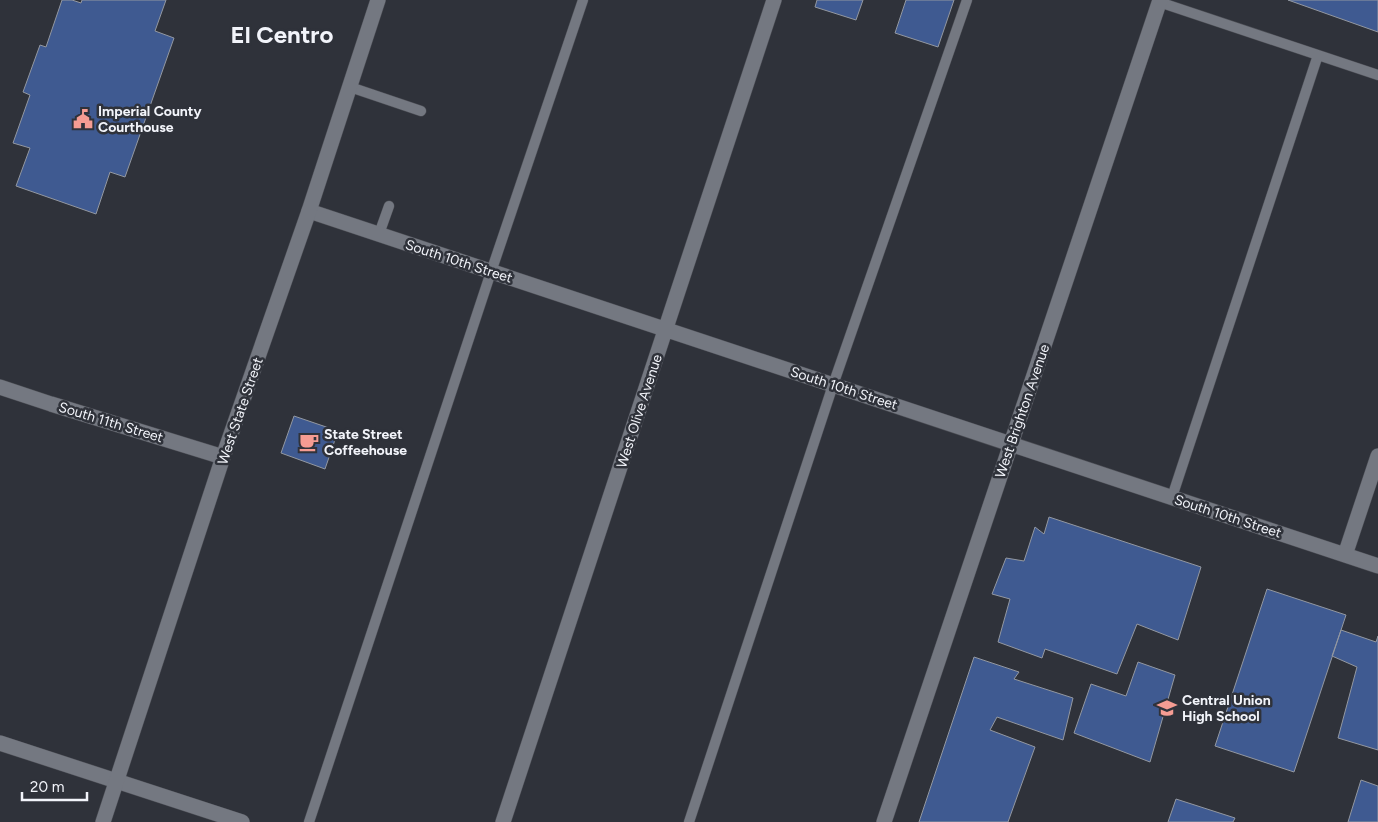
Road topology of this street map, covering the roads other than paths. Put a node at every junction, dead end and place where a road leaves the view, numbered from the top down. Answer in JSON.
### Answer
{"nodes":[{"id":1,"x":378,"y":0,"type":"edge"},
{"id":2,"x":583,"y":0,"type":"edge"},
{"id":3,"x":774,"y":0,"type":"edge"},
{"id":4,"x":967,"y":0,"type":"edge"},
{"id":5,"x":1159,"y":1,"type":"edge"},
{"id":6,"x":1318,"y":55,"type":"junction"},
{"id":7,"x":1378,"y":75,"type":"edge"},
{"id":8,"x":350,"y":87,"type":"junction"},
{"id":9,"x":421,"y":111,"type":"dead end"},
{"id":10,"x":389,"y":206,"type":"dead end"},
{"id":11,"x":309,"y":211,"type":"junction"},
{"id":12,"x":379,"y":234,"type":"junction"},
{"id":13,"x":491,"y":272,"type":"junction"},
{"id":14,"x":666,"y":329,"type":"junction"},
{"id":15,"x":833,"y":385,"type":"junction"},
{"id":16,"x":0,"y":386,"type":"edge"},
{"id":17,"x":1011,"y":444,"type":"junction"},
{"id":18,"x":223,"y":456,"type":"junction"},
{"id":19,"x":1378,"y":456,"type":"edge"},
{"id":20,"x":1172,"y":497,"type":"junction"},
{"id":21,"x":1345,"y":555,"type":"junction"},
{"id":22,"x":1378,"y":566,"type":"edge"},
{"id":23,"x":0,"y":743,"type":"edge"},
{"id":24,"x":116,"y":782,"type":"junction"},
{"id":25,"x":103,"y":822,"type":"edge"},
{"id":26,"x":242,"y":822,"type":"edge"},
{"id":27,"x":309,"y":822,"type":"edge"},
{"id":28,"x":503,"y":822,"type":"edge"},
{"id":29,"x":690,"y":822,"type":"edge"},
{"id":30,"x":884,"y":822,"type":"edge"}],
"edges":[{"from":1,"to":8,"type":"street","name":"West State Street"},
{"from":2,"to":13,"type":"lane"},
{"from":3,"to":14,"type":"street","name":"West Olive Avenue"},
{"from":4,"to":15,"type":"lane"},
{"from":5,"to":6,"type":"lane"},
{"from":5,"to":17,"type":"street","name":"West Brighton Avenue"},
{"from":6,"to":7,"type":"lane"},
{"from":6,"to":20,"type":"lane"},
{"from":8,"to":9,"type":"lane"},
{"from":8,"to":11,"type":"street","name":"West State Street"},
{"from":10,"to":12,"type":"lane"},
{"from":11,"to":12,"type":"street","name":"South 10th Street"},
{"from":11,"to":18,"type":"street","name":"West State Street"},
{"from":12,"to":13,"type":"street","name":"South 10th Street"},
{"from":13,"to":14,"type":"street","name":"South 10th Street"},
{"from":13,"to":27,"type":"lane"},
{"from":14,"to":15,"type":"street","name":"South 10th Street"},
{"from":14,"to":28,"type":"street","name":"West Olive Avenue"},
{"from":15,"to":17,"type":"street","name":"South 10th Street"},
{"from":15,"to":29,"type":"lane"},
{"from":16,"to":18,"type":"street","name":"South 11th Street"},
{"from":17,"to":20,"type":"street","name":"South 10th Street"},
{"from":17,"to":30,"type":"street","name":"West Brighton Avenue"},
{"from":18,"to":24,"type":"street","name":"West State Street"},
{"from":19,"to":21,"type":"street"},
{"from":20,"to":21,"type":"street","name":"South 10th Street"},
{"from":21,"to":22,"type":"street","name":"South 10th Street"},
{"from":23,"to":24,"type":"street"},
{"from":24,"to":25,"type":"street","name":"West State Street"},
{"from":24,"to":26,"type":"street"}]}
